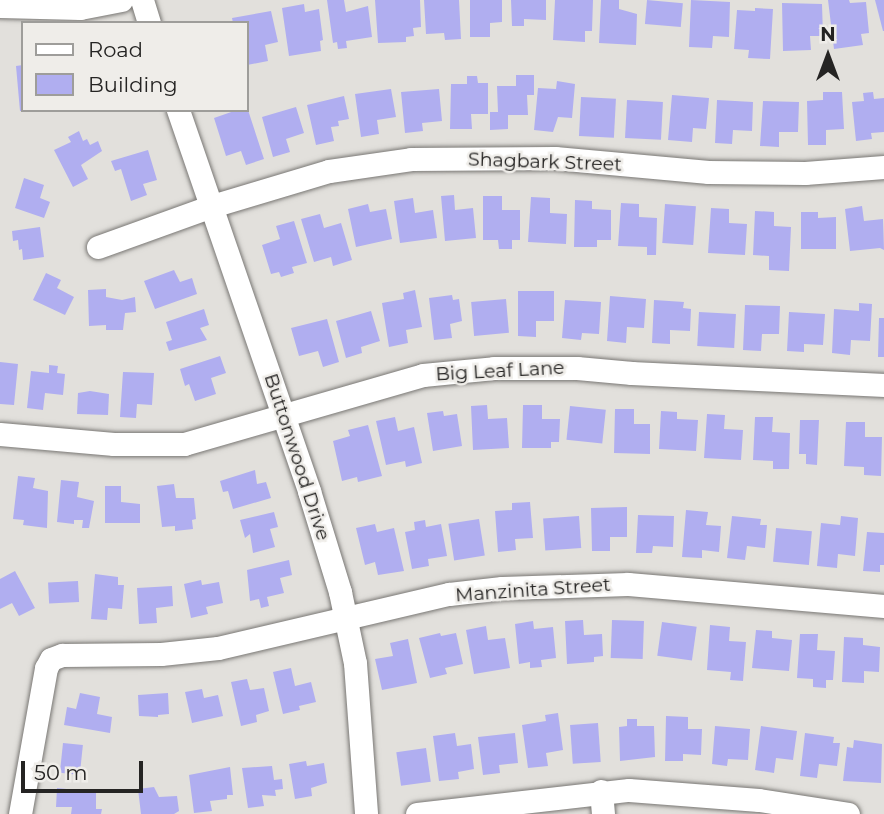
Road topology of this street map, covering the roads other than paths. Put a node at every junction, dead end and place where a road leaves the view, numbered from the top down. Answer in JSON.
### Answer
{"nodes":[{"id":1,"x":121,"y":0,"type":"edge"},
{"id":2,"x":142,"y":0,"type":"edge"},
{"id":3,"x":0,"y":6,"type":"edge"},
{"id":4,"x":148,"y":21,"type":"edge"},
{"id":5,"x":179,"y":112,"type":"edge"},
{"id":6,"x":884,"y":167,"type":"edge"},
{"id":7,"x":212,"y":206,"type":"junction"},
{"id":8,"x":98,"y":247,"type":"dead end"},
{"id":9,"x":884,"y":385,"type":"edge"},
{"id":10,"x":283,"y":413,"type":"junction"},
{"id":11,"x":0,"y":433,"type":"edge"},
{"id":12,"x":884,"y":606,"type":"edge"},
{"id":13,"x":345,"y":618,"type":"junction"},
{"id":14,"x":601,"y":790,"type":"junction"},
{"id":15,"x":838,"y":813,"type":"edge"},
{"id":16,"x":20,"y":814,"type":"edge"},
{"id":17,"x":366,"y":814,"type":"edge"},
{"id":18,"x":417,"y":814,"type":"edge"},
{"id":19,"x":603,"y":814,"type":"edge"}],
"edges":[{"from":1,"to":3,"type":"street"},
{"from":2,"to":4,"type":"street"},
{"from":5,"to":7,"type":"street","name":"Buttonwood Drive"},
{"from":6,"to":7,"type":"street","name":"Shagbark Street"},
{"from":7,"to":8,"type":"street","name":"Shagbark Street"},
{"from":7,"to":10,"type":"street","name":"Buttonwood Drive"},
{"from":9,"to":10,"type":"street","name":"Big Leaf Lane"},
{"from":10,"to":11,"type":"street","name":"Big Leaf Lane"},
{"from":10,"to":13,"type":"street","name":"Buttonwood Drive"},
{"from":12,"to":13,"type":"street","name":"Manzinita Street"},
{"from":13,"to":16,"type":"street","name":"Manzinita Street"},
{"from":13,"to":17,"type":"street","name":"Buttonwood Drive"},
{"from":14,"to":15,"type":"street"},
{"from":14,"to":18,"type":"street"},
{"from":14,"to":19,"type":"street"}]}
